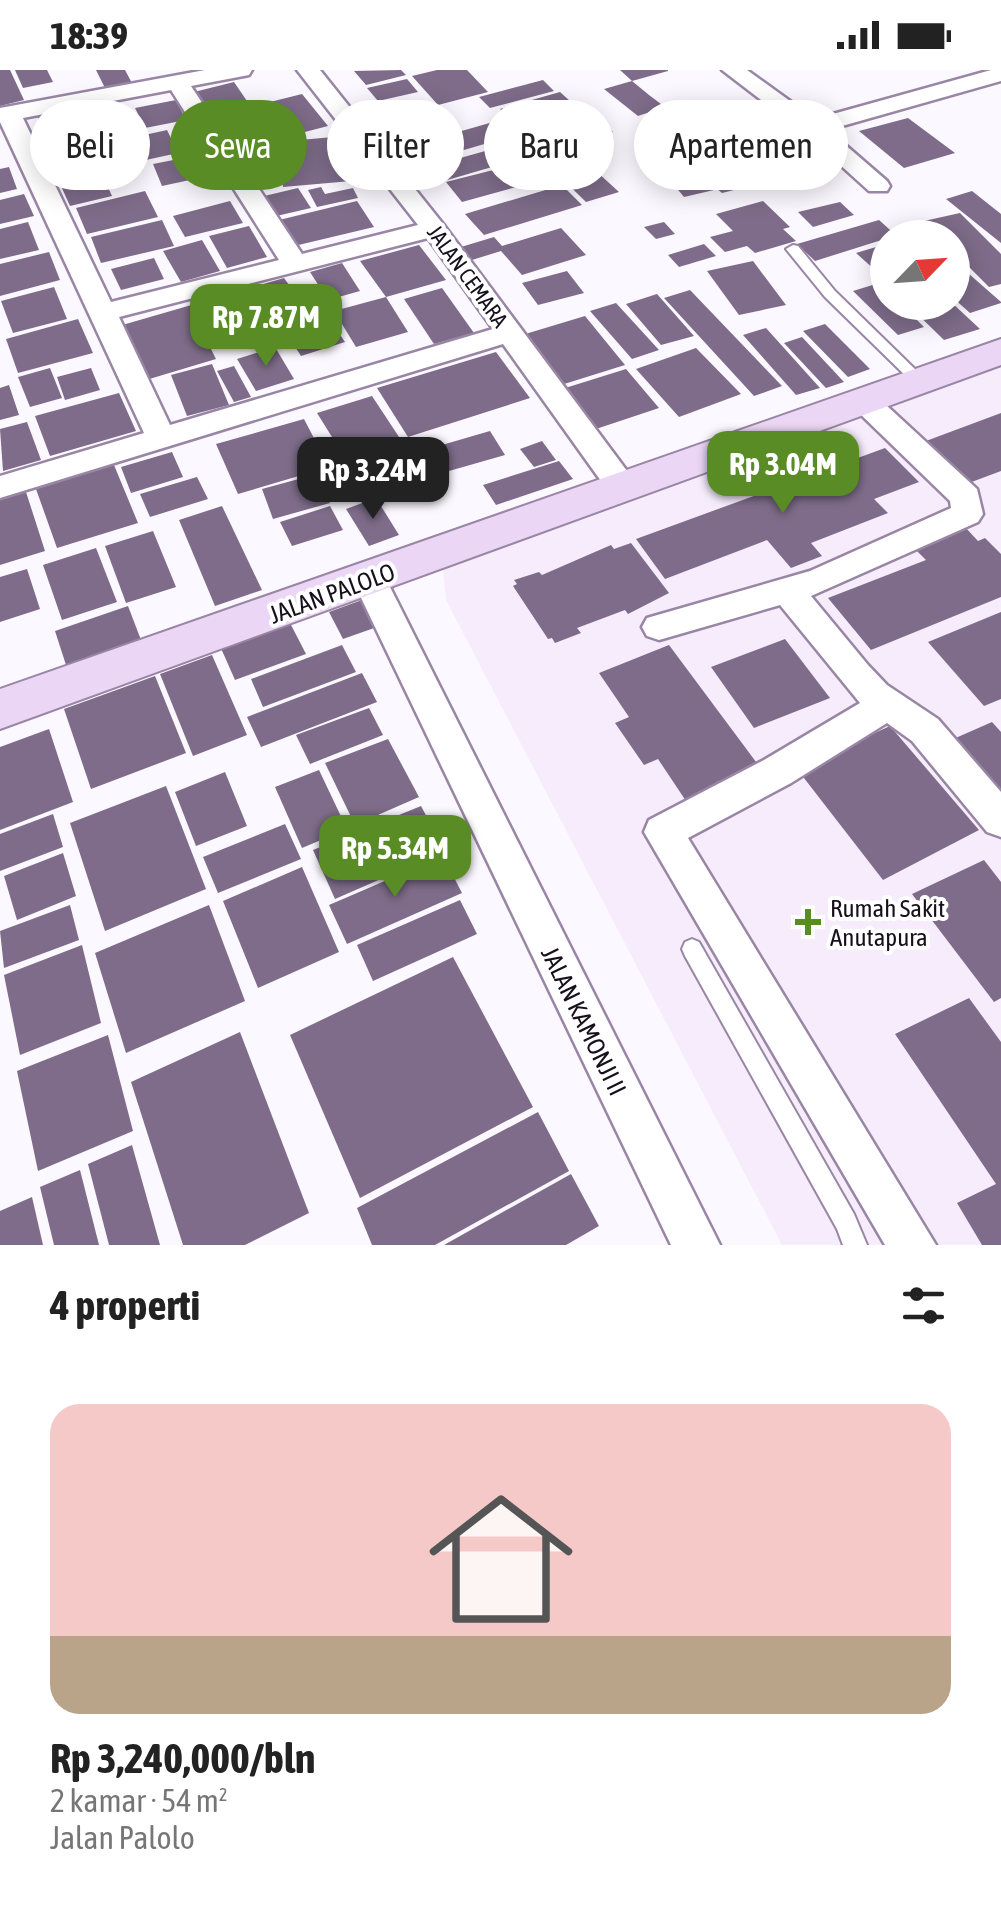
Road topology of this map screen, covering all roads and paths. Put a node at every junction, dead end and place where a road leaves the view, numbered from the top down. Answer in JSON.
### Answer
{"nodes":[{"id":1,"x":241,"y":70,"type":"edge"},
{"id":2,"x":308,"y":70,"type":"edge"},
{"id":3,"x":733,"y":70,"type":"edge"},
{"id":4,"x":1001,"y":74,"type":"edge"},
{"id":5,"x":185,"y":77,"type":"edge"},
{"id":6,"x":773,"y":100,"type":"edge"},
{"id":7,"x":4,"y":114,"type":"edge"},
{"id":8,"x":848,"y":121,"type":"edge"},
{"id":9,"x":848,"y":160,"type":"edge"},
{"id":10,"x":878,"y":186,"type":"dead end"},
{"id":11,"x":434,"y":228,"type":"junction"},
{"id":12,"x":793,"y":249,"type":"dead end"},
{"id":13,"x":296,"y":266,"type":"junction"},
{"id":14,"x":102,"y":313,"type":"junction"},
{"id":15,"x":510,"y":333,"type":"junction"},
{"id":16,"x":1001,"y":351,"type":"edge"},
{"id":17,"x":917,"y":379,"type":"junction"},
{"id":18,"x":863,"y":400,"type":"junction"},
{"id":19,"x":162,"y":439,"type":"junction"},
{"id":20,"x":0,"y":487,"type":"edge"},
{"id":21,"x":622,"y":487,"type":"junction"},
{"id":22,"x":369,"y":580,"type":"junction"},
{"id":23,"x":787,"y":590,"type":"junction"},
{"id":24,"x":659,"y":627,"type":"dead end"},
{"id":25,"x":888,"y":704,"type":"junction"},
{"id":26,"x":0,"y":709,"type":"edge"},
{"id":27,"x":1001,"y":820,"type":"edge"},
{"id":28,"x":692,"y":949,"type":"dead end"},
{"id":29,"x":696,"y":1245,"type":"edge"},
{"id":30,"x":855,"y":1245,"type":"edge"},
{"id":31,"x":912,"y":1245,"type":"edge"}],
"edges":[{"from":1,"to":5,"type":"street"},
{"from":2,"to":11,"type":"street","name":"JALAN CEMARA"},
{"from":3,"to":6,"type":"street"},
{"from":4,"to":8,"type":"street"},
{"from":5,"to":7,"type":"street"},
{"from":5,"to":13,"type":"street"},
{"from":7,"to":14,"type":"street"},
{"from":9,"to":10,"type":"street"},
{"from":11,"to":13,"type":"street"},
{"from":11,"to":15,"type":"street","name":"JALAN CEMARA"},
{"from":12,"to":17,"type":"lane"},
{"from":13,"to":14,"type":"street"},
{"from":14,"to":19,"type":"street"},
{"from":15,"to":19,"type":"street"},
{"from":15,"to":21,"type":"street","name":"JALAN CEMARA"},
{"from":16,"to":17,"type":"street","name":"JALAN PALOLO"},
{"from":17,"to":18,"type":"street","name":"JALAN PALOLO"},
{"from":18,"to":21,"type":"street","name":"JALAN PALOLO"},
{"from":18,"to":23,"type":"street"},
{"from":19,"to":20,"type":"street"},
{"from":21,"to":22,"type":"street","name":"JALAN PALOLO"},
{"from":22,"to":26,"type":"street","name":"JALAN PALOLO"},
{"from":22,"to":29,"type":"street","name":"JALAN KAMONJI II"},
{"from":23,"to":24,"type":"street"},
{"from":23,"to":25,"type":"street"},
{"from":25,"to":27,"type":"street"},
{"from":25,"to":31,"type":"street"},
{"from":28,"to":30,"type":"lane"}]}
